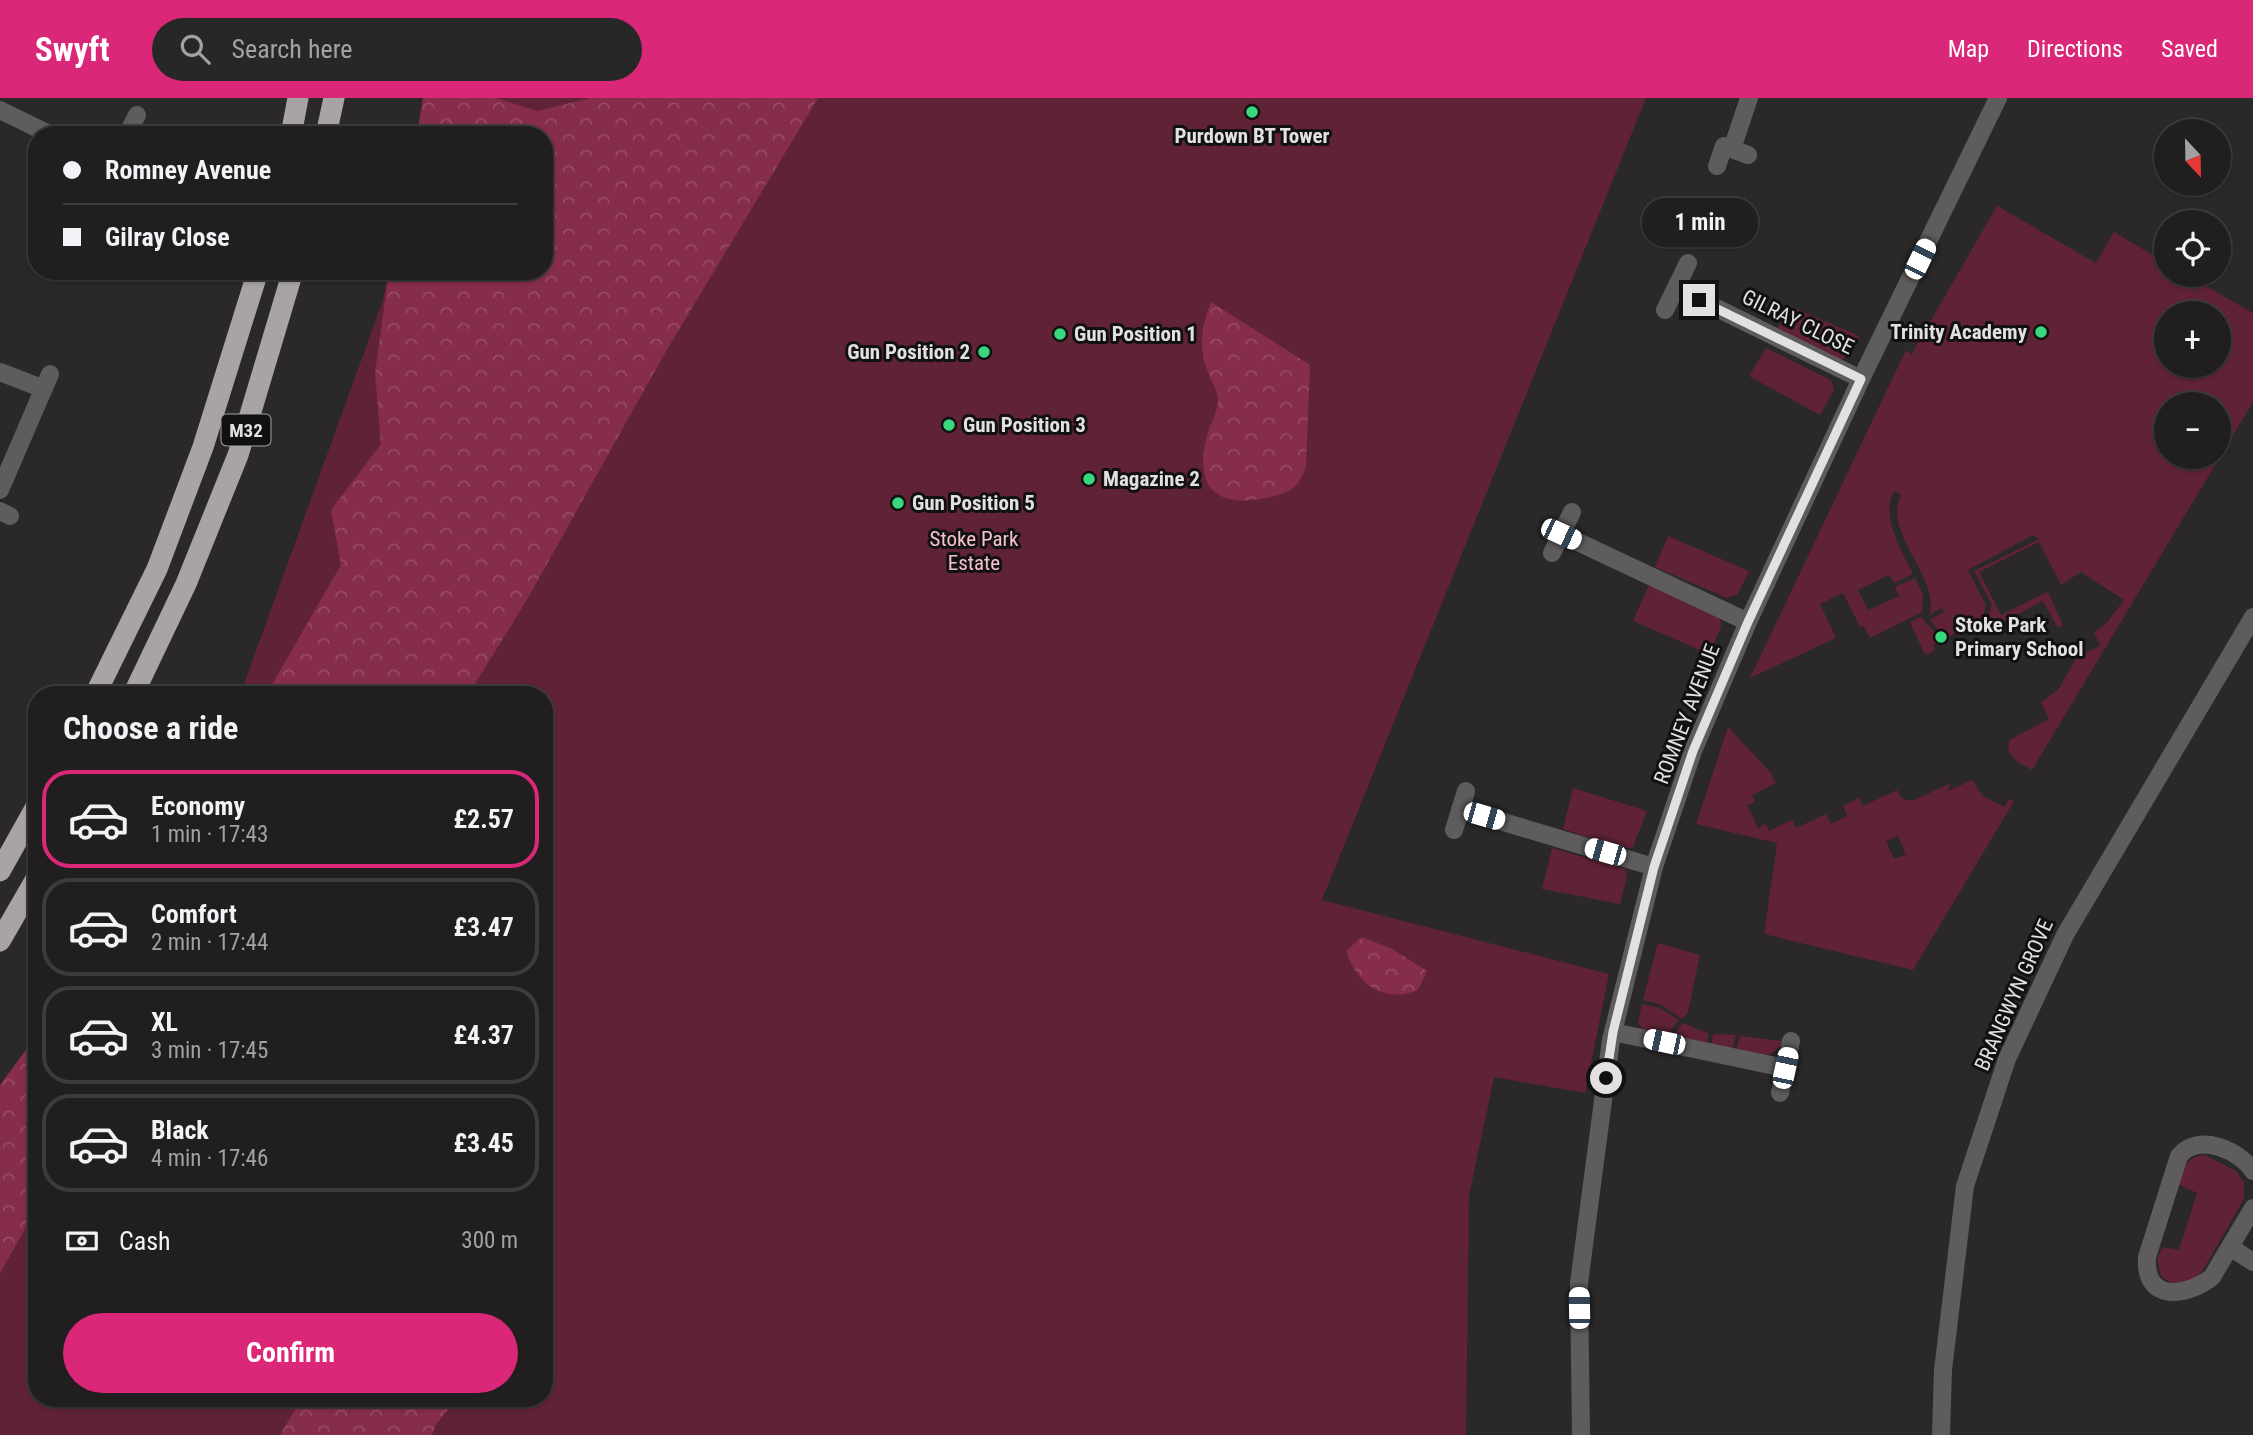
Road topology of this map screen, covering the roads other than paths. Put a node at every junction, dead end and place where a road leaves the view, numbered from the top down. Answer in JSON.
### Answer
{"nodes":[{"id":1,"x":298,"y":98,"type":"edge"},
{"id":2,"x":334,"y":98,"type":"edge"},
{"id":3,"x":1749,"y":98,"type":"edge"},
{"id":4,"x":1998,"y":98,"type":"edge"},
{"id":5,"x":0,"y":110,"type":"edge"},
{"id":6,"x":137,"y":115,"type":"dead end"},
{"id":7,"x":33,"y":126,"type":"edge"},
{"id":8,"x":132,"y":126,"type":"edge"},
{"id":9,"x":293,"y":126,"type":"edge"},
{"id":10,"x":328,"y":126,"type":"edge"},
{"id":11,"x":1717,"y":166,"type":"dead end"},
{"id":12,"x":1688,"y":263,"type":"dead end"},
{"id":13,"x":255,"y":280,"type":"edge"},
{"id":14,"x":290,"y":280,"type":"edge"},
{"id":15,"x":1676,"y":288,"type":"junction"},
{"id":16,"x":1665,"y":310,"type":"dead end"},
{"id":17,"x":0,"y":372,"type":"edge"},
{"id":18,"x":1861,"y":379,"type":"junction"},
{"id":19,"x":0,"y":490,"type":"edge"},
{"id":20,"x":1572,"y":512,"type":"dead end"},
{"id":21,"x":1561,"y":534,"type":"junction"},
{"id":22,"x":1552,"y":553,"type":"dead end"},
{"id":23,"x":2253,"y":617,"type":"edge"},
{"id":24,"x":1748,"y":622,"type":"junction"},
{"id":25,"x":99,"y":686,"type":"edge"},
{"id":26,"x":137,"y":686,"type":"edge"},
{"id":27,"x":1466,"y":790,"type":"dead end"},
{"id":28,"x":1460,"y":809,"type":"junction"},
{"id":29,"x":28,"y":821,"type":"edge"},
{"id":30,"x":1454,"y":830,"type":"dead end"},
{"id":31,"x":1654,"y":867,"type":"junction"},
{"id":32,"x":0,"y":871,"type":"edge"},
{"id":33,"x":28,"y":893,"type":"edge"},
{"id":34,"x":0,"y":941,"type":"edge"},
{"id":35,"x":1613,"y":1032,"type":"junction"},
{"id":36,"x":1791,"y":1041,"type":"dead end"},
{"id":37,"x":1785,"y":1068,"type":"junction"},
{"id":38,"x":1780,"y":1093,"type":"dead end"},
{"id":39,"x":2253,"y":1171,"type":"edge"},
{"id":40,"x":2253,"y":1208,"type":"edge"},
{"id":41,"x":2230,"y":1247,"type":"junction"},
{"id":42,"x":2253,"y":1262,"type":"edge"},
{"id":43,"x":1581,"y":1435,"type":"edge"},
{"id":44,"x":1941,"y":1435,"type":"edge"}],
"edges":[{"from":1,"to":9,"type":"highway"},
{"from":2,"to":10,"type":"highway"},
{"from":3,"to":11,"type":"street"},
{"from":4,"to":18,"type":"street","name":"ROMNEY AVENUE"},
{"from":5,"to":7,"type":"street"},
{"from":6,"to":8,"type":"street"},
{"from":12,"to":15,"type":"street"},
{"from":13,"to":25,"type":"highway","number":"M32"},
{"from":14,"to":26,"type":"highway","number":"M32"},
{"from":15,"to":16,"type":"street"},
{"from":15,"to":18,"type":"street","name":"GILRAY CLOSE"},
{"from":17,"to":19,"type":"street"},
{"from":18,"to":24,"type":"street","name":"ROMNEY AVENUE"},
{"from":20,"to":21,"type":"street"},
{"from":21,"to":22,"type":"street"},
{"from":21,"to":24,"type":"street"},
{"from":23,"to":44,"type":"street","name":"BRANGWYN GROVE"},
{"from":24,"to":31,"type":"street","name":"ROMNEY AVENUE"},
{"from":27,"to":28,"type":"street"},
{"from":28,"to":30,"type":"street"},
{"from":28,"to":31,"type":"street"},
{"from":29,"to":32,"type":"highway"},
{"from":31,"to":35,"type":"street","name":"ROMNEY AVENUE"},
{"from":33,"to":34,"type":"highway"},
{"from":35,"to":37,"type":"street"},
{"from":35,"to":43,"type":"street","name":"ROMNEY AVENUE"},
{"from":36,"to":37,"type":"street"},
{"from":37,"to":38,"type":"street"},
{"from":39,"to":41,"type":"street"},
{"from":40,"to":41,"type":"street"},
{"from":41,"to":42,"type":"street"}]}
